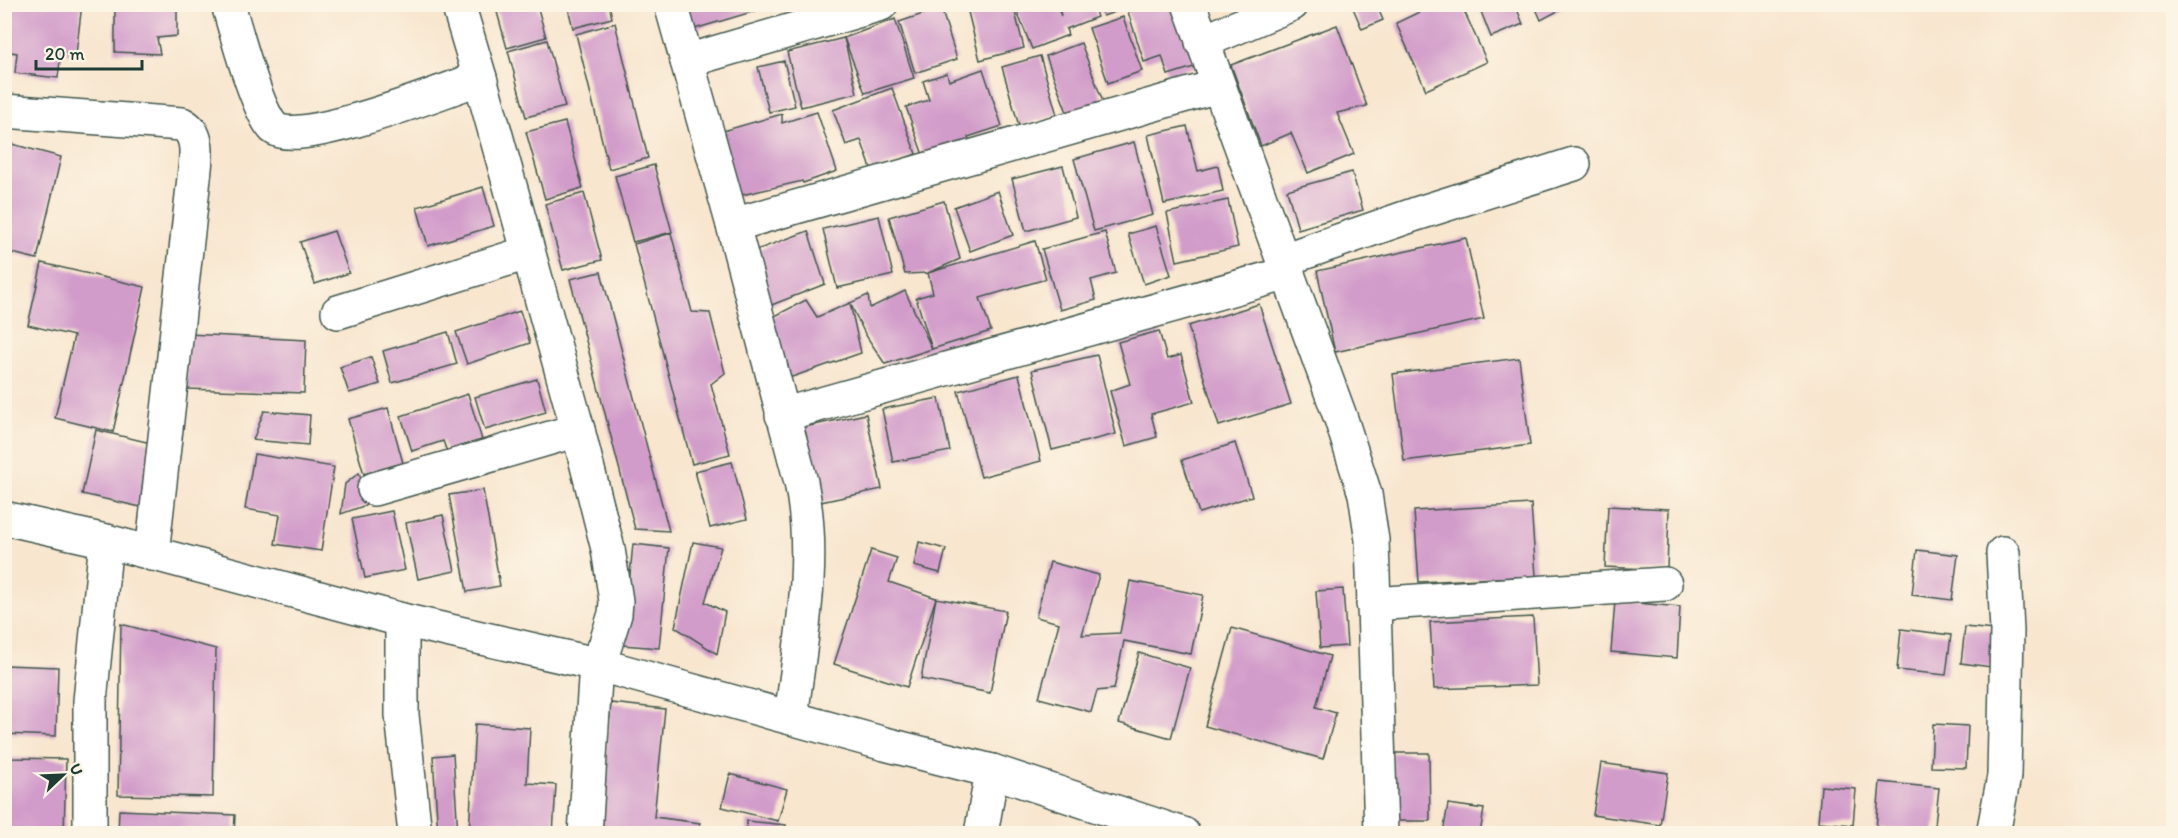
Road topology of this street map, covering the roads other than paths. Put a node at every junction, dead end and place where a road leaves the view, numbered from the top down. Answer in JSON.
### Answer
{"nodes":[{"id":1,"x":228,"y":4,"type":"edge"},
{"id":2,"x":458,"y":4,"type":"edge"},
{"id":3,"x":671,"y":4,"type":"edge"},
{"id":4,"x":881,"y":4,"type":"edge"},
{"id":5,"x":1189,"y":4,"type":"edge"},
{"id":6,"x":1292,"y":4,"type":"edge"},
{"id":7,"x":1202,"y":42,"type":"junction"},
{"id":8,"x":687,"y":61,"type":"junction"},
{"id":9,"x":480,"y":78,"type":"junction"},
{"id":10,"x":1218,"y":86,"type":"junction"},
{"id":11,"x":4,"y":111,"type":"edge"},
{"id":12,"x":1574,"y":164,"type":"dead end"},
{"id":13,"x":733,"y":225,"type":"junction"},
{"id":14,"x":527,"y":253,"type":"junction"},
{"id":15,"x":1285,"y":267,"type":"junction"},
{"id":16,"x":338,"y":312,"type":"dead end"},
{"id":17,"x":782,"y":415,"type":"junction"},
{"id":18,"x":578,"y":430,"type":"junction"},
{"id":19,"x":374,"y":489,"type":"dead end"},
{"id":20,"x":4,"y":518,"type":"edge"},
{"id":21,"x":2003,"y":553,"type":"dead end"},
{"id":22,"x":152,"y":554,"type":"junction"},
{"id":23,"x":105,"y":556,"type":"junction"},
{"id":24,"x":1665,"y":584,"type":"dead end"},
{"id":25,"x":1372,"y":604,"type":"junction"},
{"id":26,"x":402,"y":620,"type":"junction"},
{"id":27,"x":596,"y":664,"type":"junction"},
{"id":28,"x":790,"y":717,"type":"junction"},
{"id":29,"x":992,"y":771,"type":"junction"},
{"id":30,"x":90,"y":834,"type":"edge"},
{"id":31,"x":415,"y":834,"type":"edge"},
{"id":32,"x":585,"y":834,"type":"edge"},
{"id":33,"x":981,"y":834,"type":"edge"},
{"id":34,"x":1183,"y":834,"type":"edge"},
{"id":35,"x":1381,"y":834,"type":"edge"},
{"id":36,"x":1993,"y":834,"type":"edge"}],
"edges":[{"from":1,"to":9,"type":"street"},
{"from":2,"to":9,"type":"street"},
{"from":3,"to":8,"type":"street"},
{"from":4,"to":8,"type":"street"},
{"from":5,"to":7,"type":"street"},
{"from":6,"to":7,"type":"street"},
{"from":7,"to":10,"type":"street"},
{"from":8,"to":13,"type":"street"},
{"from":9,"to":14,"type":"street"},
{"from":10,"to":13,"type":"street"},
{"from":10,"to":15,"type":"street"},
{"from":11,"to":22,"type":"street"},
{"from":12,"to":15,"type":"street"},
{"from":13,"to":17,"type":"street"},
{"from":14,"to":16,"type":"street"},
{"from":14,"to":18,"type":"street"},
{"from":15,"to":17,"type":"street"},
{"from":15,"to":25,"type":"street"},
{"from":17,"to":28,"type":"street"},
{"from":18,"to":19,"type":"street"},
{"from":18,"to":27,"type":"street"},
{"from":20,"to":23,"type":"street"},
{"from":21,"to":36,"type":"street"},
{"from":22,"to":23,"type":"street"},
{"from":22,"to":26,"type":"street"},
{"from":23,"to":30,"type":"street"},
{"from":24,"to":25,"type":"street"},
{"from":25,"to":35,"type":"street"},
{"from":26,"to":27,"type":"street"},
{"from":26,"to":31,"type":"street"},
{"from":27,"to":28,"type":"street"},
{"from":27,"to":32,"type":"street"},
{"from":28,"to":29,"type":"street"},
{"from":29,"to":33,"type":"street"},
{"from":29,"to":34,"type":"street"}]}
